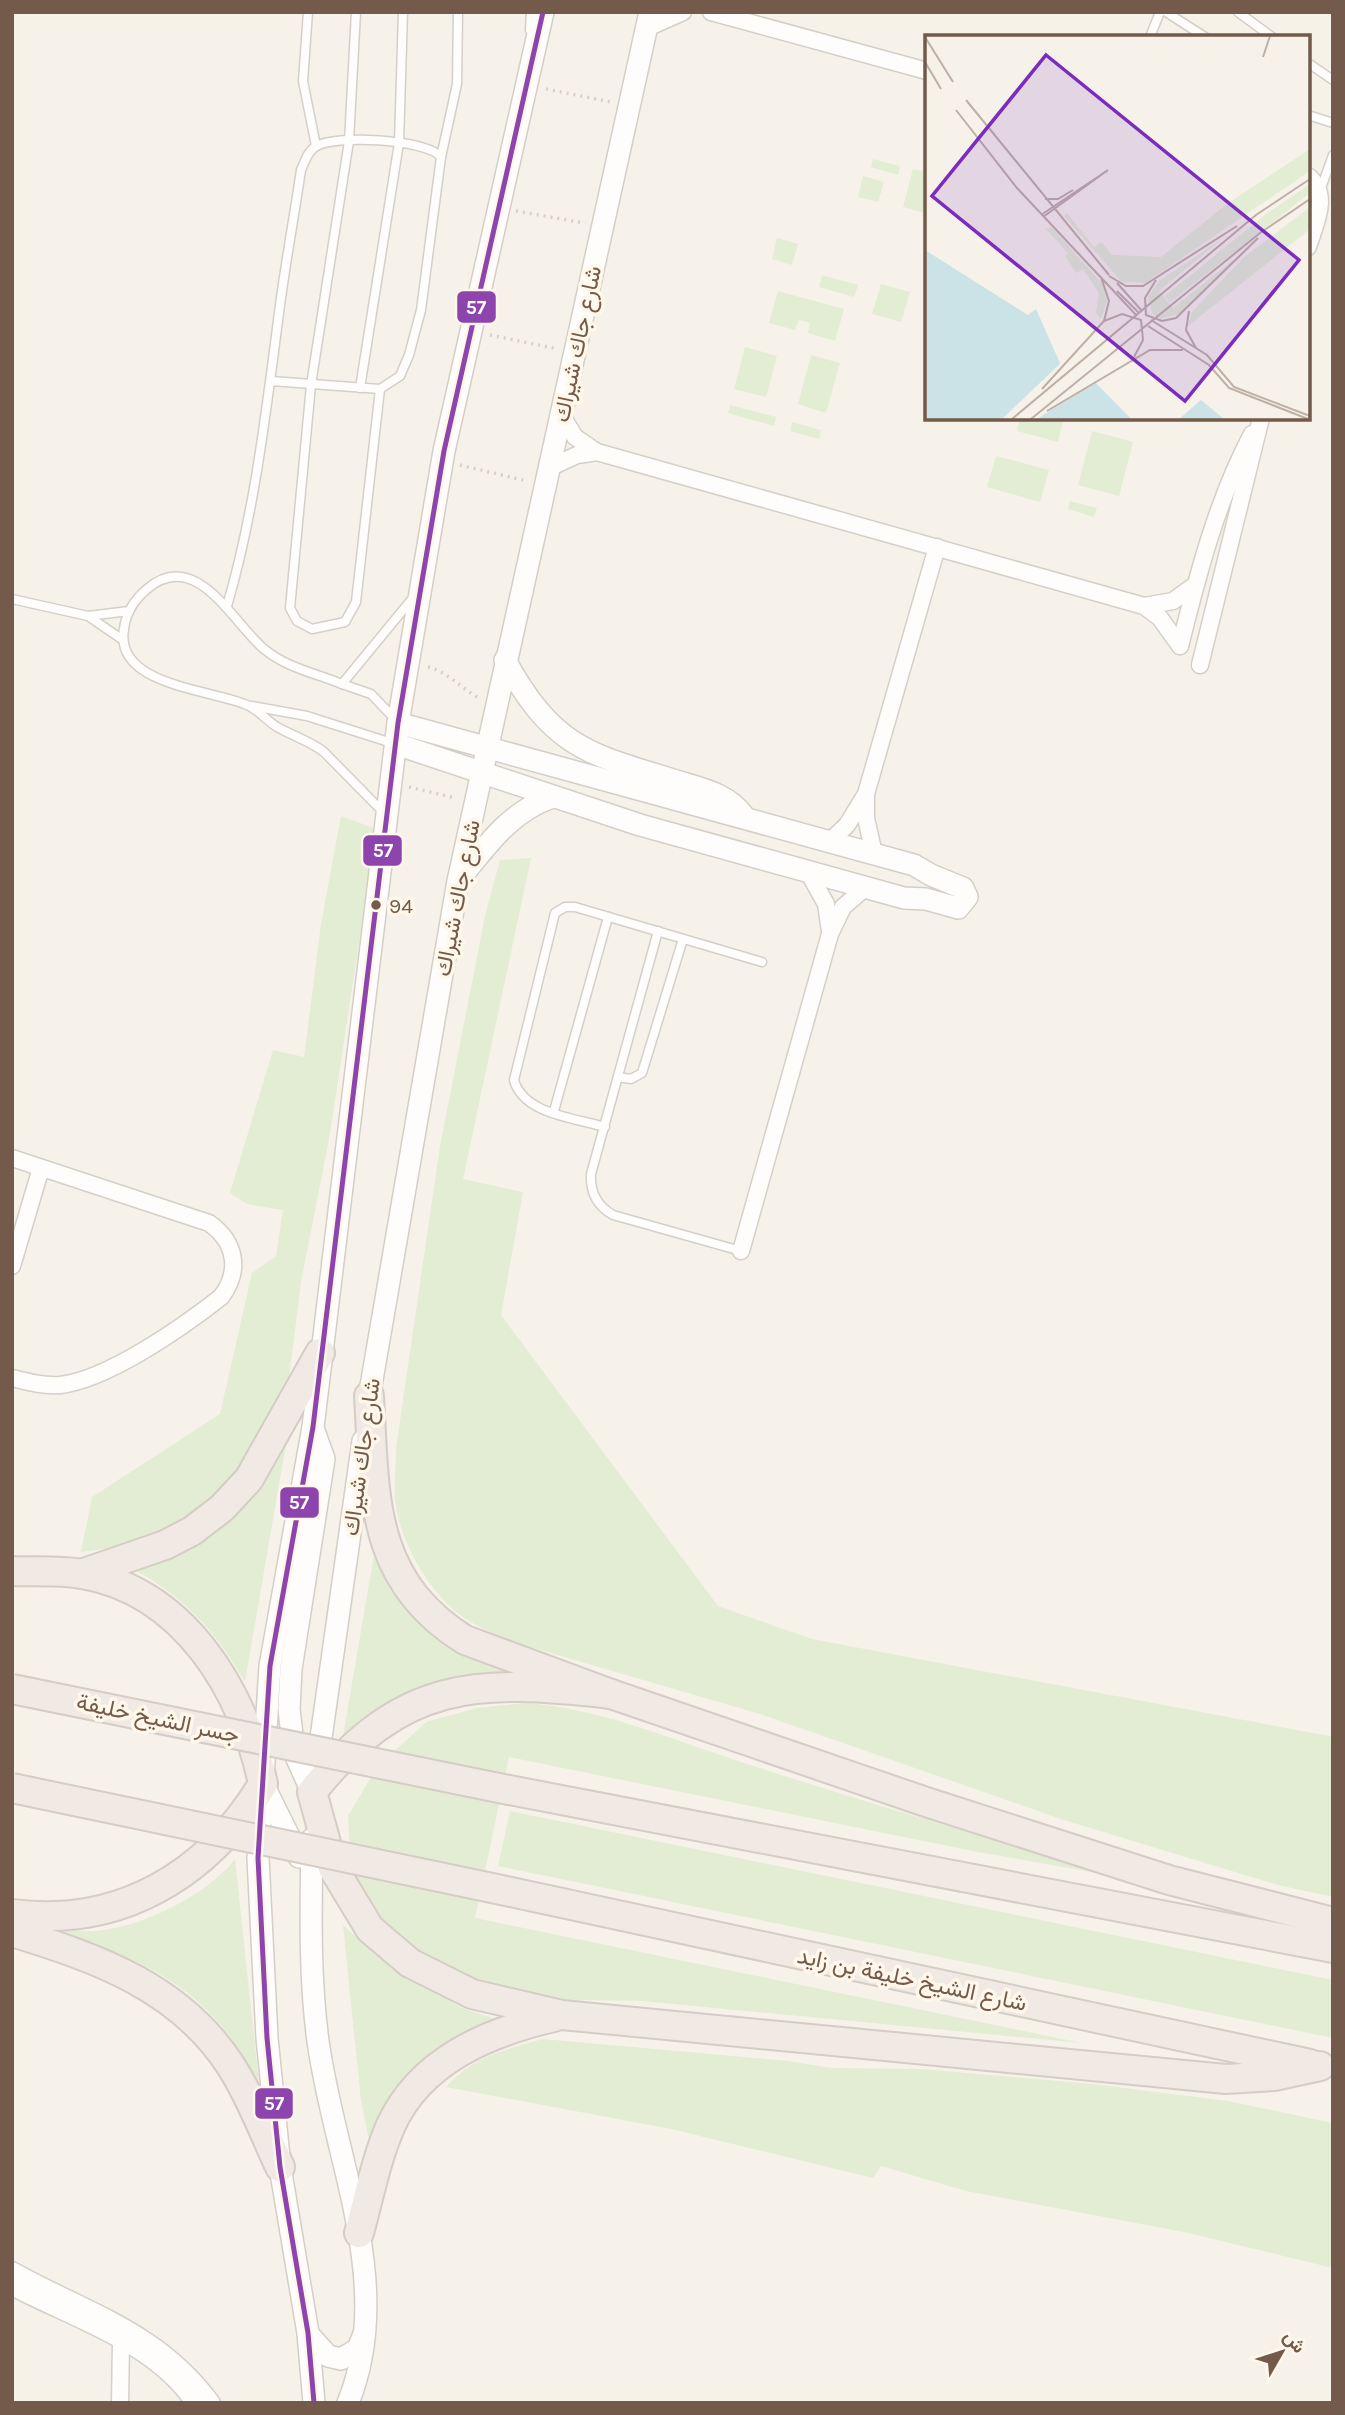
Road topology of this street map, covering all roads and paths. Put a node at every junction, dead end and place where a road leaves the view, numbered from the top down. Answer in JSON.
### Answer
{"nodes":[{"id":1,"x":307,"y":12,"type":"edge"},
{"id":2,"x":355,"y":12,"type":"edge"},
{"id":3,"x":402,"y":12,"type":"edge"},
{"id":4,"x":458,"y":12,"type":"edge"},
{"id":5,"x":531,"y":12,"type":"edge"},
{"id":6,"x":543,"y":12,"type":"edge"},
{"id":7,"x":683,"y":12,"type":"edge"},
{"id":8,"x":711,"y":12,"type":"edge"},
{"id":9,"x":1160,"y":12,"type":"edge"},
{"id":10,"x":1166,"y":12,"type":"edge"},
{"id":11,"x":1238,"y":12,"type":"edge"},
{"id":12,"x":648,"y":20,"type":"edge"},
{"id":13,"x":1151,"y":35,"type":"edge"},
{"id":14,"x":1202,"y":35,"type":"edge"},
{"id":15,"x":1269,"y":35,"type":"edge"},
{"id":16,"x":1310,"y":65,"type":"edge"},
{"id":17,"x":925,"y":70,"type":"edge"},
{"id":18,"x":528,"y":75,"type":"junction"},
{"id":19,"x":1333,"y":80,"type":"edge"},
{"id":20,"x":630,"y":106,"type":"junction"},
{"id":21,"x":1310,"y":117,"type":"edge"},
{"id":22,"x":1333,"y":123,"type":"edge"},
{"id":23,"x":349,"y":141,"type":"junction"},
{"id":24,"x":399,"y":143,"type":"junction"},
{"id":25,"x":316,"y":146,"type":"junction"},
{"id":26,"x":1333,"y":155,"type":"edge"},
{"id":27,"x":441,"y":157,"type":"junction"},
{"id":28,"x":1310,"y":178,"type":"edge"},
{"id":29,"x":1320,"y":191,"type":"junction"},
{"id":30,"x":498,"y":208,"type":"junction"},
{"id":31,"x":603,"y":226,"type":"junction"},
{"id":32,"x":1310,"y":240,"type":"edge"},
{"id":33,"x":471,"y":330,"type":"junction"},
{"id":34,"x":575,"y":353,"type":"junction"},
{"id":35,"x":271,"y":381,"type":"junction"},
{"id":36,"x":311,"y":385,"type":"junction"},
{"id":37,"x":360,"y":388,"type":"junction"},
{"id":38,"x":380,"y":389,"type":"junction"},
{"id":39,"x":562,"y":416,"type":"junction"},
{"id":40,"x":1260,"y":420,"type":"edge"},
{"id":41,"x":1261,"y":420,"type":"edge"},
{"id":42,"x":597,"y":452,"type":"junction"},
{"id":43,"x":442,"y":461,"type":"junction"},
{"id":44,"x":548,"y":476,"type":"junction"},
{"id":45,"x":937,"y":547,"type":"junction"},
{"id":46,"x":1195,"y":585,"type":"junction"},
{"id":47,"x":421,"y":589,"type":"junction"},
{"id":48,"x":12,"y":598,"type":"edge"},
{"id":49,"x":226,"y":606,"type":"junction"},
{"id":50,"x":1144,"y":606,"type":"junction"},
{"id":51,"x":129,"y":611,"type":"junction"},
{"id":52,"x":88,"y":616,"type":"junction"},
{"id":53,"x":123,"y":640,"type":"junction"},
{"id":54,"x":505,"y":660,"type":"junction"},
{"id":55,"x":409,"y":662,"type":"junction"},
{"id":56,"x":1200,"y":665,"type":"dead end"},
{"id":57,"x":342,"y":684,"type":"junction"},
{"id":58,"x":249,"y":706,"type":"junction"},
{"id":59,"x":497,"y":708,"type":"junction"},
{"id":60,"x":397,"y":733,"type":"junction"},
{"id":61,"x":488,"y":747,"type":"junction"},
{"id":62,"x":482,"y":775,"type":"junction"},
{"id":63,"x":392,"y":783,"type":"junction"},
{"id":64,"x":866,"y":794,"type":"junction"},
{"id":65,"x":552,"y":797,"type":"junction"},
{"id":66,"x":455,"y":798,"type":"dead end"},
{"id":67,"x":388,"y":816,"type":"junction"},
{"id":68,"x":747,"y":819,"type":"junction"},
{"id":69,"x":830,"y":842,"type":"junction"},
{"id":70,"x":874,"y":854,"type":"junction"},
{"id":71,"x":807,"y":870,"type":"junction"},
{"id":72,"x":458,"y":881,"type":"junction"},
{"id":73,"x":866,"y":887,"type":"junction"},
{"id":74,"x":608,"y":916,"type":"junction"},
{"id":75,"x":658,"y":931,"type":"junction"},
{"id":76,"x":830,"y":934,"type":"junction"},
{"id":77,"x":683,"y":939,"type":"junction"},
{"id":78,"x":762,"y":962,"type":"dead end"},
{"id":79,"x":618,"y":1077,"type":"junction"},
{"id":80,"x":554,"y":1111,"type":"junction"},
{"id":81,"x":604,"y":1127,"type":"junction"},
{"id":82,"x":12,"y":1158,"type":"edge"},
{"id":83,"x":41,"y":1168,"type":"junction"},
{"id":84,"x":741,"y":1251,"type":"joint"},
{"id":85,"x":12,"y":1266,"type":"edge"},
{"id":86,"x":320,"y":1353,"type":"junction"},
{"id":87,"x":12,"y":1378,"type":"edge"},
{"id":88,"x":369,"y":1396,"type":"junction"},
{"id":89,"x":313,"y":1427,"type":"junction"},
{"id":90,"x":12,"y":1571,"type":"edge"},
{"id":91,"x":81,"y":1574,"type":"junction"},
{"id":92,"x":12,"y":1689,"type":"edge"},
{"id":93,"x":611,"y":1694,"type":"junction"},
{"id":94,"x":326,"y":1714,"type":"junction"},
{"id":95,"x":293,"y":1752,"type":"junction"},
{"id":96,"x":263,"y":1784,"type":"junction"},
{"id":97,"x":12,"y":1788,"type":"edge"},
{"id":98,"x":312,"y":1792,"type":"junction"},
{"id":99,"x":285,"y":1825,"type":"junction"},
{"id":100,"x":258,"y":1858,"type":"junction"},
{"id":101,"x":311,"y":1885,"type":"junction"},
{"id":102,"x":12,"y":1914,"type":"edge"},
{"id":103,"x":1333,"y":1922,"type":"edge"},
{"id":104,"x":22,"y":1935,"type":"edge"},
{"id":105,"x":1333,"y":1948,"type":"edge"},
{"id":106,"x":562,"y":2015,"type":"junction"},
{"id":107,"x":1326,"y":2068,"type":"edge"},
{"id":108,"x":279,"y":2167,"type":"junction"},
{"id":109,"x":359,"y":2233,"type":"junction"},
{"id":110,"x":12,"y":2270,"type":"edge"},
{"id":111,"x":12,"y":2287,"type":"edge"},
{"id":112,"x":366,"y":2329,"type":"junction"},
{"id":113,"x":307,"y":2333,"type":"junction"},
{"id":114,"x":121,"y":2342,"type":"junction"},
{"id":115,"x":120,"y":2403,"type":"edge"},
{"id":116,"x":194,"y":2403,"type":"edge"},
{"id":117,"x":212,"y":2403,"type":"edge"},
{"id":118,"x":314,"y":2403,"type":"edge"},
{"id":119,"x":348,"y":2403,"type":"edge"}],
"edges":[{"from":1,"to":25,"type":"lane"},
{"from":2,"to":23,"type":"lane"},
{"from":3,"to":24,"type":"lane"},
{"from":4,"to":27,"type":"lane"},
{"from":5,"to":18,"type":"lane"},
{"from":6,"to":18,"type":"street"},
{"from":7,"to":12,"type":"street"},
{"from":8,"to":17,"type":"street"},
{"from":9,"to":13,"type":"lane"},
{"from":10,"to":14,"type":"lane"},
{"from":11,"to":15,"type":"lane"},
{"from":12,"to":20,"type":"street","name":"شارع جاك شيراك"},
{"from":16,"to":19,"type":"lane"},
{"from":18,"to":20,"type":"path"},
{"from":18,"to":30,"type":"street"},
{"from":20,"to":31,"type":"street","name":"شارع جاك شيراك"},
{"from":21,"to":22,"type":"lane"},
{"from":23,"to":24,"type":"lane"},
{"from":23,"to":25,"type":"lane"},
{"from":23,"to":36,"type":"lane"},
{"from":24,"to":27,"type":"lane"},
{"from":24,"to":37,"type":"lane"},
{"from":25,"to":35,"type":"lane"},
{"from":26,"to":29,"type":"lane"},
{"from":27,"to":38,"type":"lane"},
{"from":28,"to":29,"type":"street"},
{"from":29,"to":32,"type":"street"},
{"from":30,"to":31,"type":"path"},
{"from":30,"to":33,"type":"street"},
{"from":31,"to":34,"type":"street","name":"شارع جاك شيراك"},
{"from":33,"to":34,"type":"path"},
{"from":33,"to":43,"type":"street"},
{"from":34,"to":39,"type":"street","name":"شارع جاك شيراك"},
{"from":35,"to":36,"type":"lane"},
{"from":35,"to":49,"type":"lane"},
{"from":36,"to":37,"type":"lane"},
{"from":36,"to":38,"type":"lane"},
{"from":37,"to":38,"type":"lane"},
{"from":39,"to":42,"type":"street"},
{"from":39,"to":44,"type":"street","name":"شارع جاك شيراك"},
{"from":40,"to":46,"type":"street"},
{"from":41,"to":56,"type":"street"},
{"from":42,"to":44,"type":"street"},
{"from":42,"to":45,"type":"street"},
{"from":43,"to":44,"type":"path"},
{"from":43,"to":47,"type":"street"},
{"from":44,"to":54,"type":"street","name":"شارع جاك شيراك"},
{"from":45,"to":50,"type":"street"},
{"from":45,"to":64,"type":"street"},
{"from":46,"to":50,"type":"street"},
{"from":46,"to":50,"type":"street"},
{"from":47,"to":55,"type":"street"},
{"from":47,"to":57,"type":"lane"},
{"from":48,"to":52,"type":"lane"},
{"from":49,"to":51,"type":"lane"},
{"from":49,"to":57,"type":"lane"},
{"from":51,"to":52,"type":"lane"},
{"from":51,"to":53,"type":"lane"},
{"from":52,"to":53,"type":"lane"},
{"from":53,"to":58,"type":"lane"},
{"from":54,"to":59,"type":"street","name":"شارع جاك شيراك"},
{"from":54,"to":68,"type":"street"},
{"from":55,"to":59,"type":"path"},
{"from":55,"to":60,"type":"street"},
{"from":57,"to":60,"type":"lane"},
{"from":58,"to":60,"type":"lane"},
{"from":58,"to":67,"type":"lane"},
{"from":59,"to":61,"type":"street","name":"شارع جاك شيراك"},
{"from":60,"to":61,"type":"street"},
{"from":60,"to":62,"type":"street"},
{"from":60,"to":63,"type":"street"},
{"from":61,"to":62,"type":"street","name":"شارع جاك شيراك"},
{"from":61,"to":68,"type":"street"},
{"from":62,"to":65,"type":"street"},
{"from":62,"to":72,"type":"street","name":"شارع جاك شيراك"},
{"from":63,"to":66,"type":"path"},
{"from":63,"to":67,"type":"street"},
{"from":64,"to":69,"type":"street"},
{"from":64,"to":70,"type":"street"},
{"from":65,"to":71,"type":"street"},
{"from":65,"to":72,"type":"street"},
{"from":67,"to":86,"type":"street"},
{"from":68,"to":69,"type":"street"},
{"from":69,"to":70,"type":"street"},
{"from":70,"to":73,"type":"street"},
{"from":71,"to":73,"type":"street"},
{"from":71,"to":76,"type":"street"},
{"from":72,"to":88,"type":"street","name":"شارع جاك شيراك"},
{"from":73,"to":76,"type":"street"},
{"from":74,"to":75,"type":"lane"},
{"from":74,"to":80,"type":"lane"},
{"from":74,"to":80,"type":"lane"},
{"from":75,"to":77,"type":"lane"},
{"from":75,"to":79,"type":"lane"},
{"from":76,"to":84,"type":"street"},
{"from":77,"to":78,"type":"lane"},
{"from":77,"to":79,"type":"lane"},
{"from":79,"to":81,"type":"lane"},
{"from":80,"to":81,"type":"lane"},
{"from":81,"to":84,"type":"lane"},
{"from":82,"to":83,"type":"street"},
{"from":83,"to":85,"type":"street"},
{"from":83,"to":87,"type":"street"},
{"from":86,"to":89,"type":"street"},
{"from":86,"to":91,"type":"highway"},
{"from":88,"to":93,"type":"highway"},
{"from":88,"to":94,"type":"street","name":"شارع جاك شيراك"},
{"from":89,"to":95,"type":"street"},
{"from":89,"to":96,"type":"street"},
{"from":90,"to":91,"type":"highway"},
{"from":91,"to":96,"type":"highway"},
{"from":92,"to":105,"type":"highway","name":"جسر الشيخ خليفة","bridge":true},
{"from":93,"to":98,"type":"highway"},
{"from":93,"to":103,"type":"highway"},
{"from":94,"to":95,"type":"street"},
{"from":94,"to":98,"type":"street","name":"شارع جاك شيراك"},
{"from":95,"to":96,"type":"street"},
{"from":95,"to":98,"type":"street"},
{"from":96,"to":99,"type":"street"},
{"from":96,"to":100,"type":"street"},
{"from":96,"to":102,"type":"highway"},
{"from":97,"to":107,"type":"highway","name":"شارع الشيخ خليفة بن زايد","bridge":true},
{"from":98,"to":99,"type":"street"},
{"from":98,"to":101,"type":"street","name":"شارع جاك شيراك"},
{"from":98,"to":106,"type":"highway"},
{"from":99,"to":100,"type":"street"},
{"from":99,"to":101,"type":"street"},
{"from":100,"to":108,"type":"street"},
{"from":101,"to":109,"type":"street","name":"شارع جاك شيراك"},
{"from":104,"to":108,"type":"highway"},
{"from":106,"to":107,"type":"highway"},
{"from":106,"to":109,"type":"highway"},
{"from":108,"to":113,"type":"street"},
{"from":109,"to":112,"type":"street","name":"شارع جاك شيراك"},
{"from":110,"to":117,"type":"street"},
{"from":111,"to":114,"type":"street"},
{"from":112,"to":113,"type":"street"},
{"from":112,"to":119,"type":"street","name":"شارع جاك شيراك"},
{"from":113,"to":118,"type":"street"},
{"from":114,"to":115,"type":"street"},
{"from":114,"to":116,"type":"street"}]}
